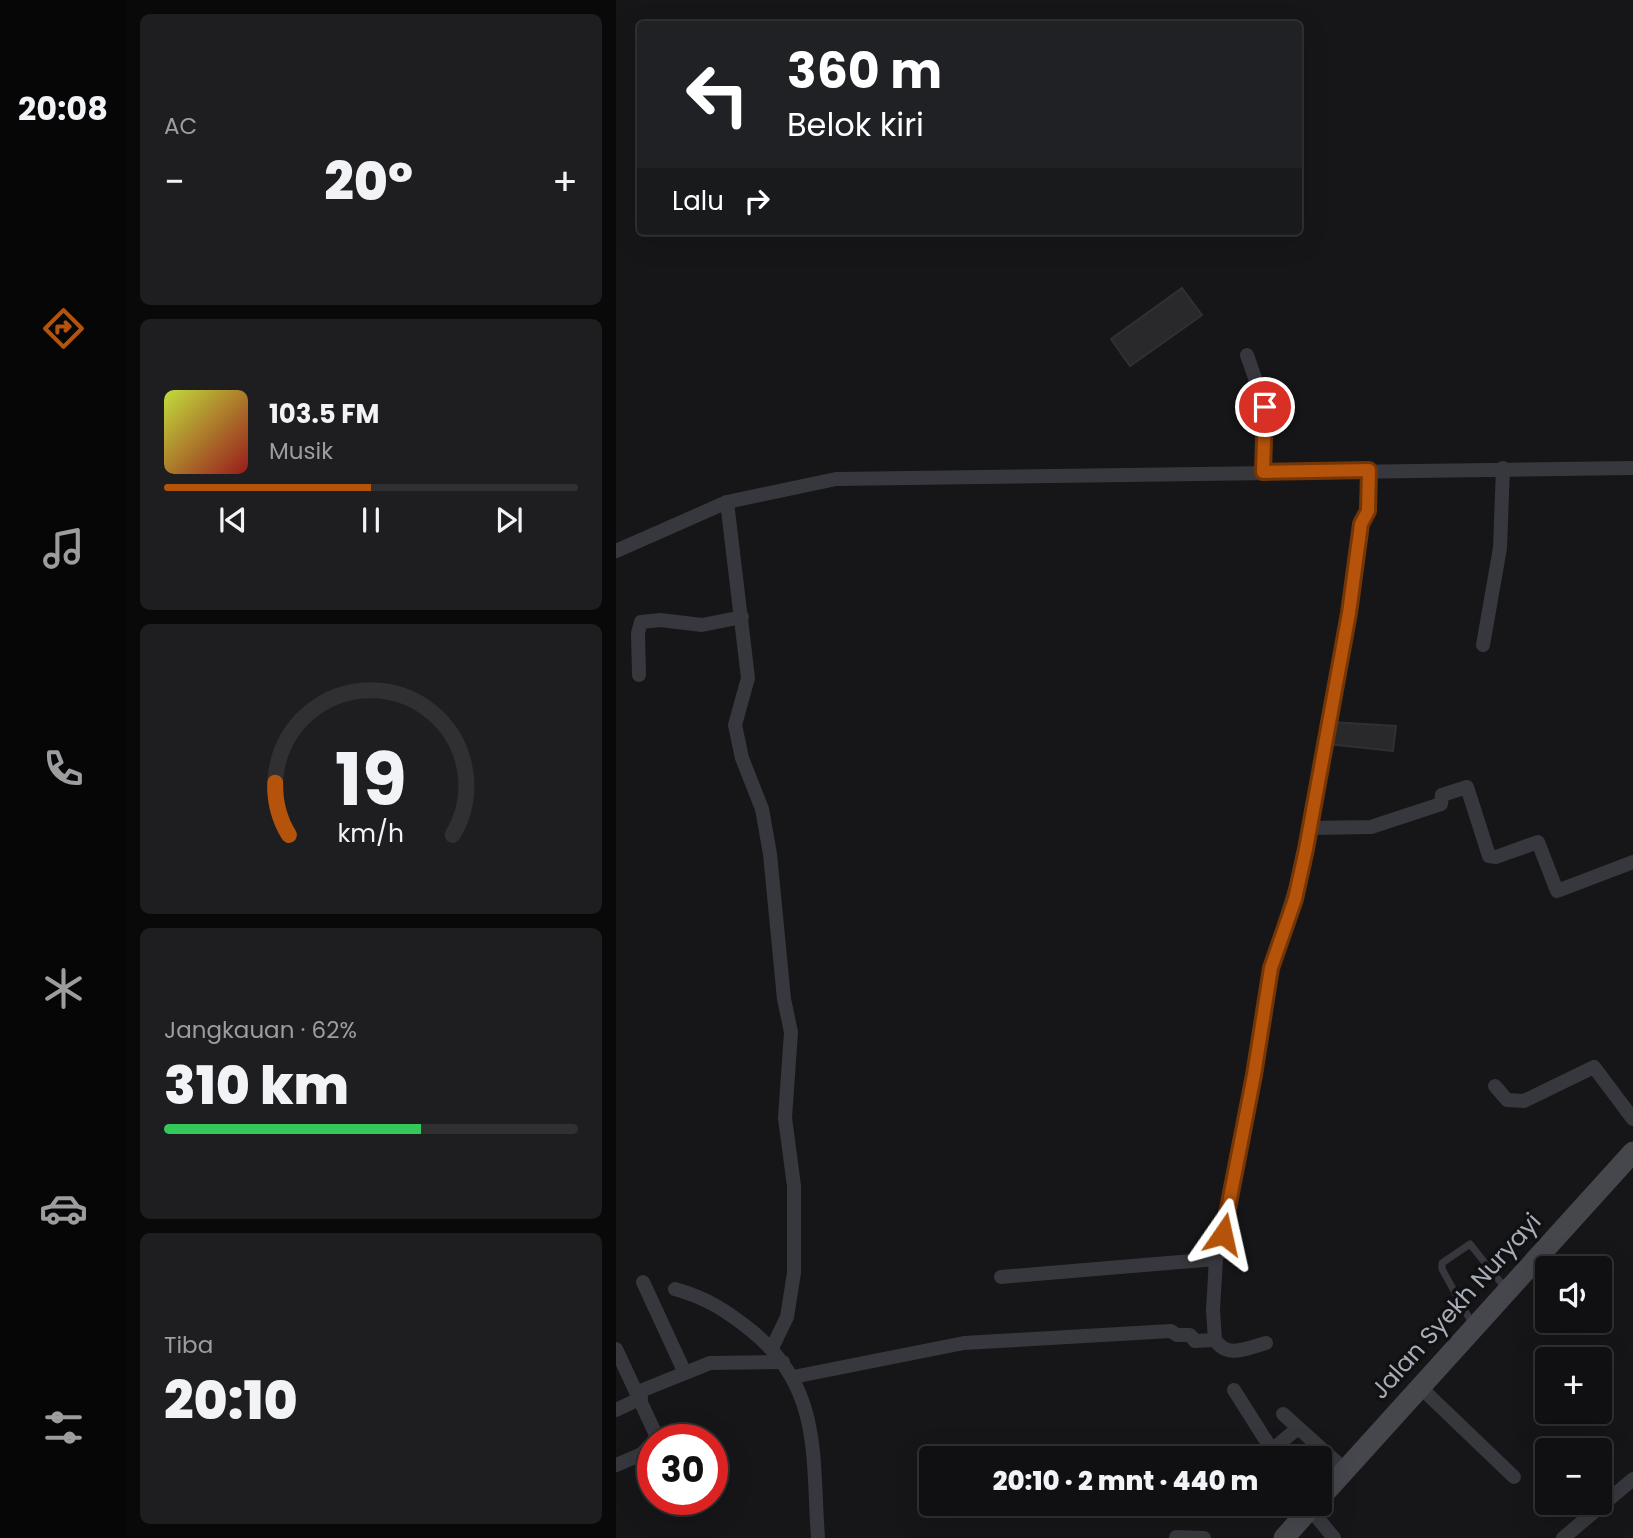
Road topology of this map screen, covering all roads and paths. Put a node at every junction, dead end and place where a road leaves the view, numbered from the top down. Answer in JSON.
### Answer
{"nodes":[{"id":1,"x":1247,"y":355,"type":"dead end"},
{"id":2,"x":1503,"y":468,"type":"junction"},
{"id":3,"x":1633,"y":468,"type":"edge"},
{"id":4,"x":1369,"y":470,"type":"junction"},
{"id":5,"x":1263,"y":472,"type":"junction"},
{"id":6,"x":727,"y":502,"type":"junction"},
{"id":7,"x":616,"y":551,"type":"edge"},
{"id":8,"x":742,"y":617,"type":"junction"},
{"id":9,"x":1483,"y":645,"type":"dead end"},
{"id":10,"x":639,"y":676,"type":"dead end"},
{"id":11,"x":1310,"y":828,"type":"junction"},
{"id":12,"x":1633,"y":862,"type":"edge"},
{"id":13,"x":1495,"y":1087,"type":"dead end"},
{"id":14,"x":1633,"y":1119,"type":"edge"},
{"id":15,"x":1633,"y":1152,"type":"edge"},
{"id":16,"x":1216,"y":1259,"type":"junction"},
{"id":17,"x":1001,"y":1277,"type":"dead end"},
{"id":18,"x":643,"y":1282,"type":"dead end"},
{"id":19,"x":675,"y":1289,"type":"dead end"},
{"id":20,"x":1506,"y":1290,"type":"junction"},
{"id":21,"x":1474,"y":1325,"type":"junction"},
{"id":22,"x":1215,"y":1340,"type":"junction"},
{"id":23,"x":1266,"y":1343,"type":"dead end"},
{"id":24,"x":772,"y":1348,"type":"junction"},
{"id":25,"x":616,"y":1349,"type":"edge"},
{"id":26,"x":783,"y":1362,"type":"junction"},
{"id":27,"x":685,"y":1373,"type":"junction"},
{"id":28,"x":793,"y":1377,"type":"junction"},
{"id":29,"x":1419,"y":1385,"type":"junction"},
{"id":30,"x":1234,"y":1390,"type":"dead end"},
{"id":31,"x":639,"y":1395,"type":"junction"},
{"id":32,"x":616,"y":1410,"type":"edge"},
{"id":33,"x":1283,"y":1414,"type":"dead end"},
{"id":34,"x":651,"y":1424,"type":"edge"},
{"id":35,"x":1298,"y":1428,"type":"junction"},
{"id":36,"x":1270,"y":1446,"type":"edge"},
{"id":37,"x":1282,"y":1446,"type":"edge"},
{"id":38,"x":637,"y":1456,"type":"edge"},
{"id":39,"x":616,"y":1465,"type":"edge"},
{"id":40,"x":1343,"y":1469,"type":"junction"},
{"id":41,"x":1514,"y":1477,"type":"dead end"},
{"id":42,"x":1633,"y":1479,"type":"edge"},
{"id":43,"x":1332,"y":1481,"type":"edge"},
{"id":44,"x":1302,"y":1516,"type":"edge"},
{"id":45,"x":1320,"y":1516,"type":"edge"},
{"id":46,"x":1177,"y":1537,"type":"edge"},
{"id":47,"x":818,"y":1538,"type":"edge"},
{"id":48,"x":1204,"y":1538,"type":"edge"},
{"id":49,"x":1284,"y":1538,"type":"edge"},
{"id":50,"x":1334,"y":1538,"type":"edge"},
{"id":51,"x":1563,"y":1538,"type":"edge"}],
"edges":[{"from":1,"to":5,"type":"street"},
{"from":2,"to":3,"type":"street"},
{"from":2,"to":4,"type":"street"},
{"from":2,"to":9,"type":"street"},
{"from":4,"to":5,"type":"street"},
{"from":4,"to":11,"type":"street"},
{"from":5,"to":6,"type":"street"},
{"from":6,"to":7,"type":"street"},
{"from":6,"to":8,"type":"street"},
{"from":8,"to":10,"type":"street"},
{"from":8,"to":24,"type":"street"},
{"from":11,"to":12,"type":"street"},
{"from":11,"to":16,"type":"street"},
{"from":13,"to":14,"type":"street"},
{"from":15,"to":20,"type":"main road","name":"Jalan Syekh Nuryayi"},
{"from":16,"to":17,"type":"street"},
{"from":16,"to":22,"type":"street"},
{"from":18,"to":27,"type":"street"},
{"from":19,"to":24,"type":"street"},
{"from":20,"to":21,"type":"main road","name":"Jalan Syekh Nuryayi"},
{"from":20,"to":21,"type":"lane"},
{"from":21,"to":29,"type":"main road","name":"Jalan Syekh Nuryayi"},
{"from":22,"to":23,"type":"street"},
{"from":22,"to":28,"type":"street"},
{"from":24,"to":26,"type":"street"},
{"from":25,"to":31,"type":"street"},
{"from":26,"to":27,"type":"street"},
{"from":26,"to":28,"type":"street"},
{"from":27,"to":31,"type":"street"},
{"from":28,"to":47,"type":"street"},
{"from":29,"to":40,"type":"main road","name":"Jalan Syekh Nuryayi"},
{"from":29,"to":41,"type":"street"},
{"from":30,"to":36,"type":"street"},
{"from":31,"to":32,"type":"street"},
{"from":31,"to":34,"type":"street"},
{"from":33,"to":35,"type":"street"},
{"from":35,"to":37,"type":"street"},
{"from":35,"to":40,"type":"street"},
{"from":38,"to":39,"type":"street"},
{"from":40,"to":43,"type":"main road","name":"Jalan Syekh Nuryayi"},
{"from":42,"to":51,"type":"street"},
{"from":44,"to":49,"type":"main road","name":"Jalan Syekh Nuryayi"},
{"from":45,"to":50,"type":"street"},
{"from":46,"to":48,"type":"street"}]}
